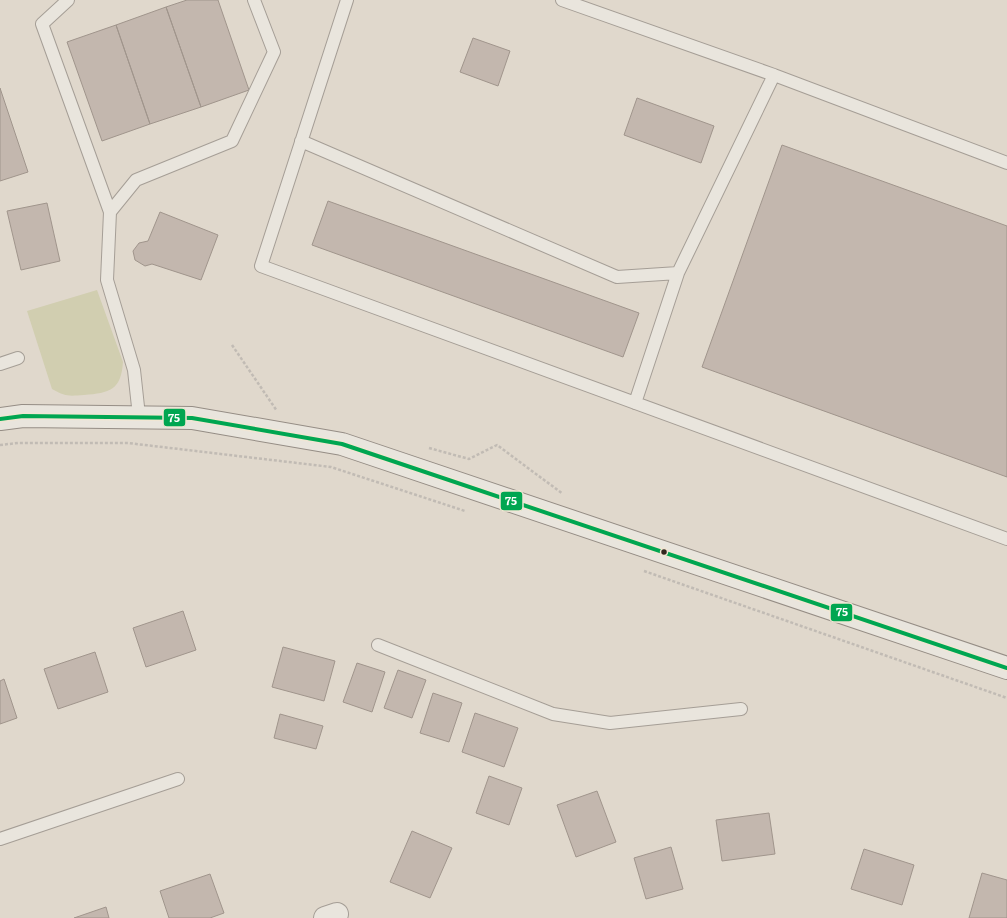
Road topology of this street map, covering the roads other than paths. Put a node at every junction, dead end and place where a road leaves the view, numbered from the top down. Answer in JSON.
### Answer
{"nodes":[{"id":1,"x":68,"y":0,"type":"edge"},
{"id":2,"x":254,"y":0,"type":"edge"},
{"id":3,"x":347,"y":0,"type":"edge"},
{"id":4,"x":562,"y":0,"type":"edge"},
{"id":5,"x":774,"y":75,"type":"junction"},
{"id":6,"x":301,"y":141,"type":"junction"},
{"id":7,"x":1007,"y":163,"type":"edge"},
{"id":8,"x":110,"y":212,"type":"junction"},
{"id":9,"x":678,"y":273,"type":"junction"},
{"id":10,"x":18,"y":358,"type":"dead end"},
{"id":11,"x":0,"y":364,"type":"edge"},
{"id":12,"x":635,"y":403,"type":"junction"},
{"id":13,"x":139,"y":416,"type":"junction"},
{"id":14,"x":0,"y":419,"type":"edge"},
{"id":15,"x":1007,"y":539,"type":"edge"},
{"id":16,"x":378,"y":645,"type":"dead end"},
{"id":17,"x":1007,"y":668,"type":"edge"},
{"id":18,"x":741,"y":709,"type":"dead end"},
{"id":19,"x":178,"y":780,"type":"dead end"},
{"id":20,"x":0,"y":839,"type":"edge"}],
"edges":[{"from":1,"to":8,"type":"lane"},
{"from":2,"to":8,"type":"lane"},
{"from":3,"to":6,"type":"lane"},
{"from":4,"to":5,"type":"lane"},
{"from":5,"to":7,"type":"lane"},
{"from":5,"to":9,"type":"lane"},
{"from":6,"to":9,"type":"lane"},
{"from":6,"to":12,"type":"lane"},
{"from":8,"to":13,"type":"lane"},
{"from":9,"to":12,"type":"lane"},
{"from":10,"to":11,"type":"lane"},
{"from":12,"to":15,"type":"lane"},
{"from":13,"to":14,"type":"main road"},
{"from":13,"to":17,"type":"main road"},
{"from":16,"to":18,"type":"lane"},
{"from":19,"to":20,"type":"lane"}]}
